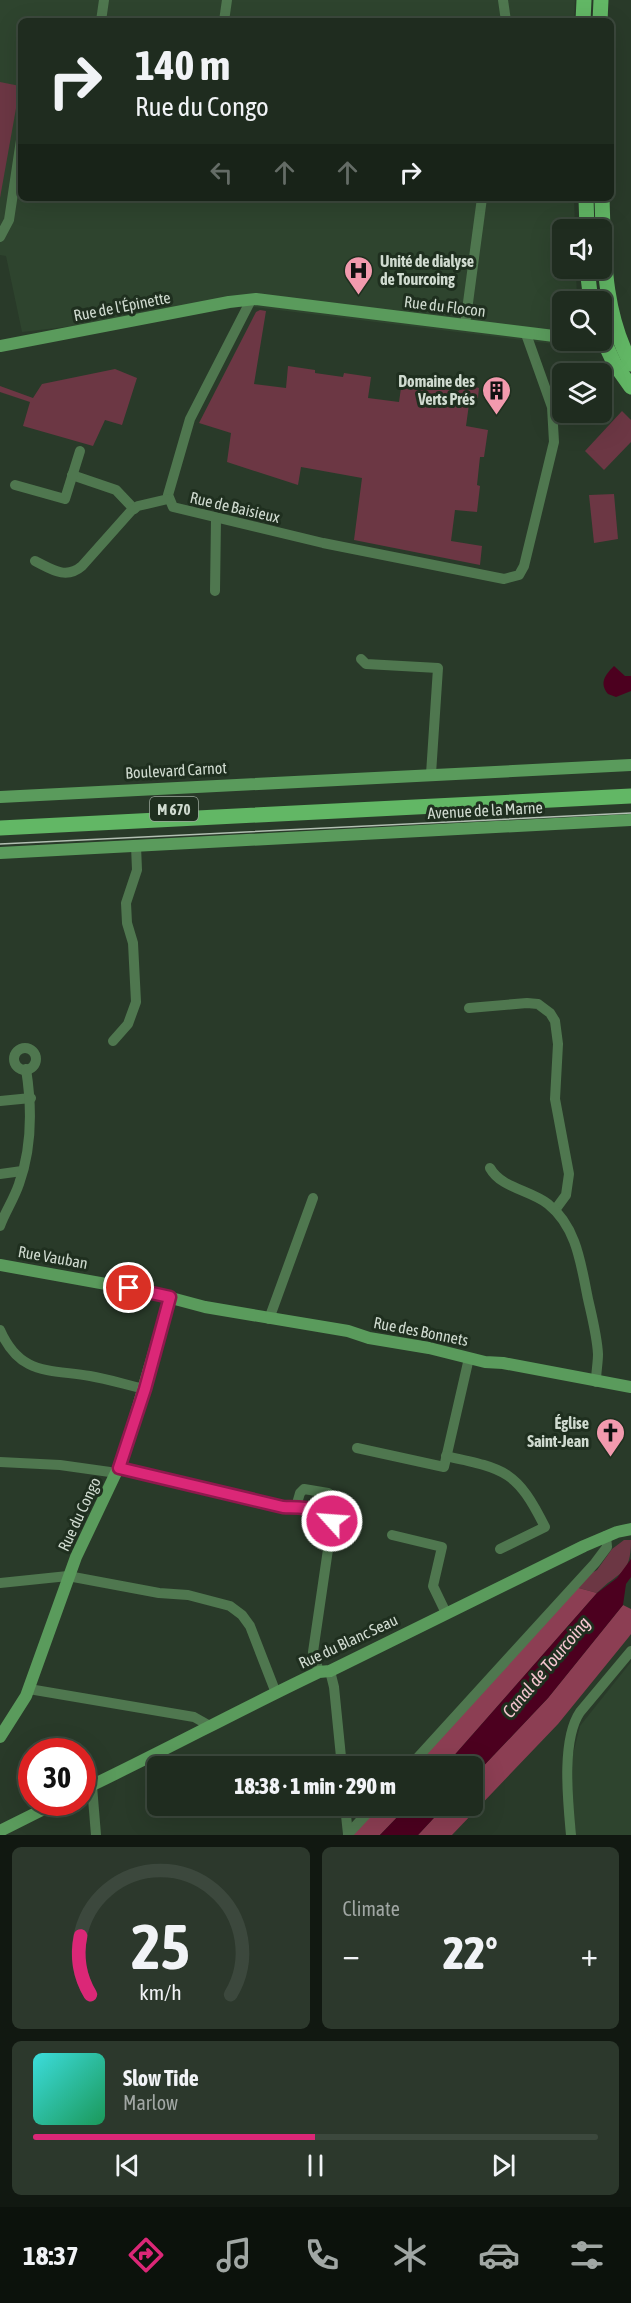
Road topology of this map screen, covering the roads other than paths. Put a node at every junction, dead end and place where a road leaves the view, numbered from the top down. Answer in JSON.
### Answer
{"nodes":[{"id":1,"x":104,"y":0,"type":"edge"},
{"id":2,"x":227,"y":0,"type":"edge"},
{"id":3,"x":503,"y":0,"type":"edge"},
{"id":4,"x":584,"y":0,"type":"edge"},
{"id":5,"x":600,"y":0,"type":"edge"},
{"id":6,"x":101,"y":18,"type":"edge"},
{"id":7,"x":224,"y":18,"type":"edge"},
{"id":8,"x":506,"y":18,"type":"edge"},
{"id":9,"x":584,"y":18,"type":"edge"},
{"id":10,"x":600,"y":18,"type":"edge"},
{"id":11,"x":18,"y":160,"type":"edge"},
{"id":12,"x":482,"y":201,"type":"edge"},
{"id":13,"x":586,"y":201,"type":"edge"},
{"id":14,"x":602,"y":201,"type":"edge"},
{"id":15,"x":586,"y":219,"type":"edge"},
{"id":16,"x":0,"y":237,"type":"edge"},
{"id":17,"x":251,"y":300,"type":"junction"},
{"id":18,"x":465,"y":325,"type":"junction"},
{"id":19,"x":526,"y":334,"type":"junction"},
{"id":20,"x":552,"y":336,"type":"edge"},
{"id":21,"x":625,"y":340,"type":"edge"},
{"id":22,"x":0,"y":346,"type":"edge"},
{"id":23,"x":608,"y":351,"type":"edge"},
{"id":24,"x":631,"y":364,"type":"edge"},
{"id":25,"x":631,"y":387,"type":"edge"},
{"id":26,"x":80,"y":451,"type":"dead end"},
{"id":27,"x":72,"y":476,"type":"junction"},
{"id":28,"x":15,"y":485,"type":"dead end"},
{"id":29,"x":168,"y":499,"type":"junction"},
{"id":30,"x":134,"y":509,"type":"junction"},
{"id":31,"x":216,"y":518,"type":"junction"},
{"id":32,"x":34,"y":561,"type":"dead end"},
{"id":33,"x":215,"y":591,"type":"dead end"},
{"id":34,"x":361,"y":659,"type":"dead end"},
{"id":35,"x":631,"y":765,"type":"edge"},
{"id":36,"x":431,"y":774,"type":"junction"},
{"id":37,"x":631,"y":786,"type":"edge"},
{"id":38,"x":631,"y":796,"type":"edge"},
{"id":39,"x":0,"y":797,"type":"edge"},
{"id":40,"x":346,"y":806,"type":"junction"},
{"id":41,"x":0,"y":818,"type":"edge"},
{"id":42,"x":631,"y":820,"type":"edge"},
{"id":43,"x":0,"y":828,"type":"edge"},
{"id":44,"x":136,"y":846,"type":"junction"},
{"id":45,"x":0,"y":853,"type":"edge"},
{"id":46,"x":469,"y":1008,"type":"dead end"},
{"id":47,"x":112,"y":1041,"type":"dead end"},
{"id":48,"x":26,"y":1069,"type":"dead end"},
{"id":49,"x":31,"y":1098,"type":"junction"},
{"id":50,"x":0,"y":1101,"type":"edge"},
{"id":51,"x":490,"y":1168,"type":"dead end"},
{"id":52,"x":22,"y":1172,"type":"junction"},
{"id":53,"x":0,"y":1174,"type":"edge"},
{"id":54,"x":313,"y":1198,"type":"dead end"},
{"id":55,"x":555,"y":1210,"type":"junction"},
{"id":56,"x":0,"y":1226,"type":"edge"},
{"id":57,"x":0,"y":1265,"type":"edge"},
{"id":58,"x":170,"y":1297,"type":"junction"},
{"id":59,"x":205,"y":1307,"type":"joint"},
{"id":60,"x":270,"y":1319,"type":"junction"},
{"id":61,"x":0,"y":1330,"type":"edge"},
{"id":62,"x":469,"y":1358,"type":"junction"},
{"id":63,"x":596,"y":1382,"type":"junction"},
{"id":64,"x":631,"y":1387,"type":"edge"},
{"id":65,"x":145,"y":1389,"type":"junction"},
{"id":66,"x":357,"y":1448,"type":"dead end"},
{"id":67,"x":446,"y":1456,"type":"junction"},
{"id":68,"x":0,"y":1462,"type":"edge"},
{"id":69,"x":118,"y":1470,"type":"junction"},
{"id":70,"x":296,"y":1507,"type":"junction"},
{"id":71,"x":332,"y":1521,"type":"junction"},
{"id":72,"x":631,"y":1529,"type":"edge"},
{"id":73,"x":392,"y":1534,"type":"dead end"},
{"id":74,"x":606,"y":1536,"type":"junction"},
{"id":75,"x":500,"y":1549,"type":"dead end"},
{"id":76,"x":68,"y":1576,"type":"junction"},
{"id":77,"x":0,"y":1583,"type":"edge"},
{"id":78,"x":446,"y":1613,"type":"junction"},
{"id":79,"x":631,"y":1651,"type":"edge"},
{"id":80,"x":325,"y":1672,"type":"junction"},
{"id":81,"x":29,"y":1689,"type":"junction"},
{"id":82,"x":276,"y":1693,"type":"junction"},
{"id":83,"x":210,"y":1726,"type":"junction"},
{"id":84,"x":0,"y":1737,"type":"edge"},
{"id":85,"x":341,"y":1756,"type":"edge"},
{"id":86,"x":419,"y":1756,"type":"edge"},
{"id":87,"x":96,"y":1783,"type":"edge"},
{"id":88,"x":30,"y":1816,"type":"edge"},
{"id":89,"x":92,"y":1816,"type":"edge"},
{"id":90,"x":346,"y":1816,"type":"edge"},
{"id":91,"x":365,"y":1816,"type":"edge"},
{"id":92,"x":0,"y":1831,"type":"edge"},
{"id":93,"x":348,"y":1834,"type":"edge"},
{"id":94,"x":96,"y":1835,"type":"edge"},
{"id":95,"x":571,"y":1835,"type":"edge"}],
"edges":[{"from":1,"to":6,"type":"street"},
{"from":2,"to":7,"type":"street"},
{"from":3,"to":8,"type":"street"},
{"from":4,"to":9,"type":"main road"},
{"from":5,"to":10,"type":"main road"},
{"from":11,"to":16,"type":"street"},
{"from":12,"to":18,"type":"street"},
{"from":13,"to":15,"type":"main road"},
{"from":14,"to":21,"type":"main road"},
{"from":17,"to":18,"type":"street","name":"Rue du Flocon"},
{"from":17,"to":22,"type":"street","name":"Rue de l'Épinette"},
{"from":17,"to":29,"type":"street","name":"Rue de Baisieux"},
{"from":18,"to":19,"type":"street","name":"Rue du Flocon"},
{"from":19,"to":20,"type":"street","name":"Rue du Flocon"},
{"from":19,"to":31,"type":"street","name":"Rue de Baisieux"},
{"from":21,"to":24,"type":"main road"},
{"from":23,"to":25,"type":"main road"},
{"from":26,"to":27,"type":"street"},
{"from":27,"to":28,"type":"street"},
{"from":27,"to":30,"type":"street"},
{"from":29,"to":30,"type":"street"},
{"from":29,"to":31,"type":"street","name":"Rue de Baisieux"},
{"from":30,"to":32,"type":"street"},
{"from":31,"to":33,"type":"street"},
{"from":34,"to":36,"type":"street"},
{"from":35,"to":36,"type":"street"},
{"from":36,"to":39,"type":"street","name":"Boulevard Carnot"},
{"from":37,"to":40,"type":"main road","name":"Avenue de la Marne","number":"M 670"},
{"from":38,"to":40,"type":"main road","name":"Avenue de la Marne","number":"M 670"},
{"from":40,"to":41,"type":"main road","number":"M 670"},
{"from":40,"to":43,"type":"main road","number":"M 670"},
{"from":42,"to":44,"type":"street","name":"Avenue de la Marne"},
{"from":44,"to":45,"type":"street"},
{"from":44,"to":47,"type":"street"},
{"from":46,"to":55,"type":"street"},
{"from":48,"to":49,"type":"street"},
{"from":49,"to":50,"type":"street"},
{"from":49,"to":52,"type":"street"},
{"from":51,"to":55,"type":"street"},
{"from":52,"to":53,"type":"street"},
{"from":52,"to":56,"type":"street"},
{"from":54,"to":60,"type":"street"},
{"from":55,"to":63,"type":"street"},
{"from":57,"to":58,"type":"street","name":"Rue Vauban"},
{"from":58,"to":59,"type":"street","name":"Rue Vauban"},
{"from":58,"to":65,"type":"street","name":"Rue du Congo"},
{"from":59,"to":60,"type":"street","name":"Rue des Bonnets"},
{"from":60,"to":62,"type":"street","name":"Rue des Bonnets"},
{"from":61,"to":65,"type":"street"},
{"from":62,"to":63,"type":"street","name":"Rue des Bonnets"},
{"from":62,"to":67,"type":"street"},
{"from":63,"to":64,"type":"street","name":"Rue des Bonnets"},
{"from":65,"to":69,"type":"street","name":"Rue du Congo"},
{"from":66,"to":67,"type":"street"},
{"from":67,"to":75,"type":"street"},
{"from":68,"to":69,"type":"street"},
{"from":69,"to":70,"type":"street"},
{"from":69,"to":76,"type":"street","name":"Rue du Congo"},
{"from":70,"to":71,"type":"street"},
{"from":70,"to":71,"type":"street"},
{"from":71,"to":80,"type":"street"},
{"from":72,"to":74,"type":"street","name":"Rue du Blanc Seau"},
{"from":73,"to":78,"type":"street"},
{"from":74,"to":78,"type":"street","name":"Rue du Blanc Seau"},
{"from":74,"to":86,"type":"street"},
{"from":76,"to":77,"type":"street"},
{"from":76,"to":81,"type":"street","name":"Rue du Congo"},
{"from":76,"to":82,"type":"street"},
{"from":78,"to":80,"type":"street","name":"Rue du Blanc Seau"},
{"from":79,"to":95,"type":"street"},
{"from":80,"to":82,"type":"street","name":"Rue du Blanc Seau"},
{"from":80,"to":85,"type":"street"},
{"from":81,"to":83,"type":"street"},
{"from":81,"to":84,"type":"street","name":"Rue du Congo"},
{"from":82,"to":83,"type":"street","name":"Rue du Blanc Seau"},
{"from":83,"to":87,"type":"street","name":"Rue du Blanc Seau"},
{"from":88,"to":92,"type":"street"},
{"from":89,"to":94,"type":"street"},
{"from":90,"to":93,"type":"street"},
{"from":91,"to":93,"type":"street"}]}
